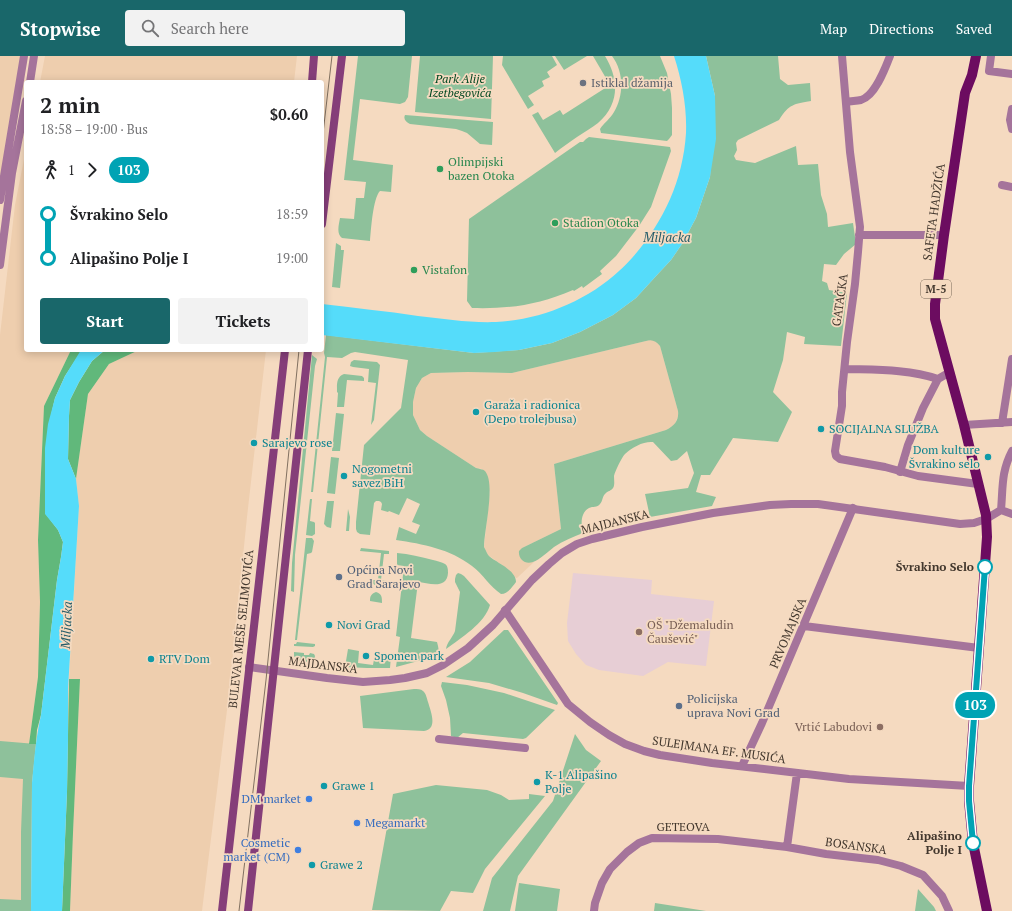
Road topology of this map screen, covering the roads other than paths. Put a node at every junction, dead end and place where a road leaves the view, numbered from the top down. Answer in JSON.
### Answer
{"nodes":[{"id":1,"x":24,"y":56,"type":"edge"},
{"id":2,"x":34,"y":56,"type":"edge"},
{"id":3,"x":314,"y":56,"type":"edge"},
{"id":4,"x":342,"y":56,"type":"edge"},
{"id":5,"x":842,"y":56,"type":"edge"},
{"id":6,"x":890,"y":56,"type":"edge"},
{"id":7,"x":976,"y":56,"type":"edge"},
{"id":8,"x":991,"y":56,"type":"edge"},
{"id":9,"x":1012,"y":74,"type":"edge"},
{"id":10,"x":30,"y":80,"type":"edge"},
{"id":11,"x":312,"y":80,"type":"edge"},
{"id":12,"x":846,"y":102,"type":"junction"},
{"id":13,"x":1012,"y":109,"type":"edge"},
{"id":14,"x":24,"y":111,"type":"edge"},
{"id":15,"x":1012,"y":129,"type":"edge"},
{"id":16,"x":2,"y":175,"type":"edge"},
{"id":17,"x":1002,"y":185,"type":"dead end"},
{"id":18,"x":1012,"y":187,"type":"edge"},
{"id":19,"x":0,"y":200,"type":"edge"},
{"id":20,"x":324,"y":207,"type":"edge"},
{"id":21,"x":860,"y":235,"type":"junction"},
{"id":22,"x":944,"y":235,"type":"junction"},
{"id":23,"x":0,"y":264,"type":"edge"},
{"id":24,"x":285,"y":352,"type":"edge"},
{"id":25,"x":308,"y":352,"type":"edge"},
{"id":26,"x":1012,"y":359,"type":"edge"},
{"id":27,"x":845,"y":369,"type":"junction"},
{"id":28,"x":950,"y":372,"type":"junction"},
{"id":29,"x":938,"y":379,"type":"junction"},
{"id":30,"x":1012,"y":422,"type":"edge"},
{"id":31,"x":1002,"y":423,"type":"junction"},
{"id":32,"x":964,"y":426,"type":"junction"},
{"id":33,"x":1012,"y":452,"type":"edge"},
{"id":34,"x":900,"y":472,"type":"junction"},
{"id":35,"x":978,"y":484,"type":"junction"},
{"id":36,"x":853,"y":508,"type":"junction"},
{"id":37,"x":1001,"y":510,"type":"junction"},
{"id":38,"x":1012,"y":514,"type":"edge"},
{"id":39,"x":986,"y":519,"type":"junction"},
{"id":40,"x":505,"y":610,"type":"junction"},
{"id":41,"x":804,"y":626,"type":"junction"},
{"id":42,"x":978,"y":648,"type":"junction"},
{"id":43,"x":249,"y":667,"type":"junction"},
{"id":44,"x":274,"y":670,"type":"junction"},
{"id":45,"x":439,"y":739,"type":"dead end"},
{"id":46,"x":525,"y":748,"type":"dead end"},
{"id":47,"x":742,"y":766,"type":"junction"},
{"id":48,"x":797,"y":773,"type":"junction"},
{"id":49,"x":969,"y":786,"type":"junction"},
{"id":50,"x":787,"y":847,"type":"junction"},
{"id":51,"x":222,"y":911,"type":"edge"},
{"id":52,"x":248,"y":911,"type":"edge"},
{"id":53,"x":594,"y":911,"type":"edge"},
{"id":54,"x":949,"y":911,"type":"edge"},
{"id":55,"x":987,"y":911,"type":"edge"}],
"edges":[{"from":1,"to":16,"type":"street"},
{"from":2,"to":10,"type":"street"},
{"from":3,"to":11,"type":"main road"},
{"from":4,"to":20,"type":"main road"},
{"from":5,"to":12,"type":"street","name":"GATAČKA"},
{"from":6,"to":12,"type":"street"},
{"from":7,"to":22,"type":"main road","name":"SAFETA HADŽIĆA","number":"M-5"},
{"from":8,"to":9,"type":"street"},
{"from":12,"to":21,"type":"street","name":"GATAČKA"},
{"from":13,"to":15,"type":"street"},
{"from":14,"to":23,"type":"street"},
{"from":16,"to":19,"type":"street"},
{"from":17,"to":18,"type":"street"},
{"from":21,"to":22,"type":"street"},
{"from":21,"to":27,"type":"street","name":"GATAČKA"},
{"from":22,"to":28,"type":"main road","name":"SAFETA HADŽIĆA","number":"M-5"},
{"from":24,"to":43,"type":"main road","name":"BULEVAR MEŠE SELIMOVIĆA"},
{"from":25,"to":44,"type":"main road"},
{"from":26,"to":31,"type":"street"},
{"from":27,"to":29,"type":"street"},
{"from":27,"to":34,"type":"street","name":"GATAČKA"},
{"from":28,"to":29,"type":"street"},
{"from":28,"to":32,"type":"main road","name":"SAFETA HADŽIĆA","number":"M-5"},
{"from":29,"to":34,"type":"street"},
{"from":30,"to":31,"type":"street"},
{"from":31,"to":32,"type":"street"},
{"from":32,"to":35,"type":"main road","name":"SAFETA HADŽIĆA","number":"M-5"},
{"from":33,"to":37,"type":"street"},
{"from":34,"to":35,"type":"street"},
{"from":35,"to":39,"type":"main road","name":"SAFETA HADŽIĆA","number":"M-5"},
{"from":36,"to":39,"type":"street","name":"MAJDANSKA"},
{"from":36,"to":40,"type":"street","name":"MAJDANSKA"},
{"from":36,"to":41,"type":"street","name":"PRVOMAJSKA"},
{"from":37,"to":38,"type":"street"},
{"from":37,"to":39,"type":"street","name":"MAJDANSKA"},
{"from":39,"to":42,"type":"main road","name":"SAFETA HADŽIĆA","number":"M-5"},
{"from":40,"to":44,"type":"street","name":"MAJDANSKA"},
{"from":40,"to":47,"type":"street","name":"SULEJMANA EF. MUSIĆA"},
{"from":41,"to":42,"type":"street"},
{"from":41,"to":47,"type":"street","name":"PRVOMAJSKA"},
{"from":42,"to":49,"type":"main road","name":"SAFETA HADŽIĆA","number":"M-5"},
{"from":43,"to":44,"type":"street","name":"MAJDANSKA"},
{"from":43,"to":51,"type":"main road","name":"BULEVAR MEŠE SELIMOVIĆA"},
{"from":44,"to":52,"type":"main road"},
{"from":45,"to":46,"type":"street"},
{"from":47,"to":48,"type":"street","name":"SULEJMANA EF. MUSIĆA"},
{"from":48,"to":49,"type":"street","name":"SULEJMANA EF. MUSIĆA"},
{"from":48,"to":50,"type":"street"},
{"from":49,"to":55,"type":"main road","name":"SAFETA HADŽIĆA","number":"M-5"},
{"from":50,"to":53,"type":"street","name":"GETEOVA"},
{"from":50,"to":54,"type":"street","name":"BOSANSKA"}]}
